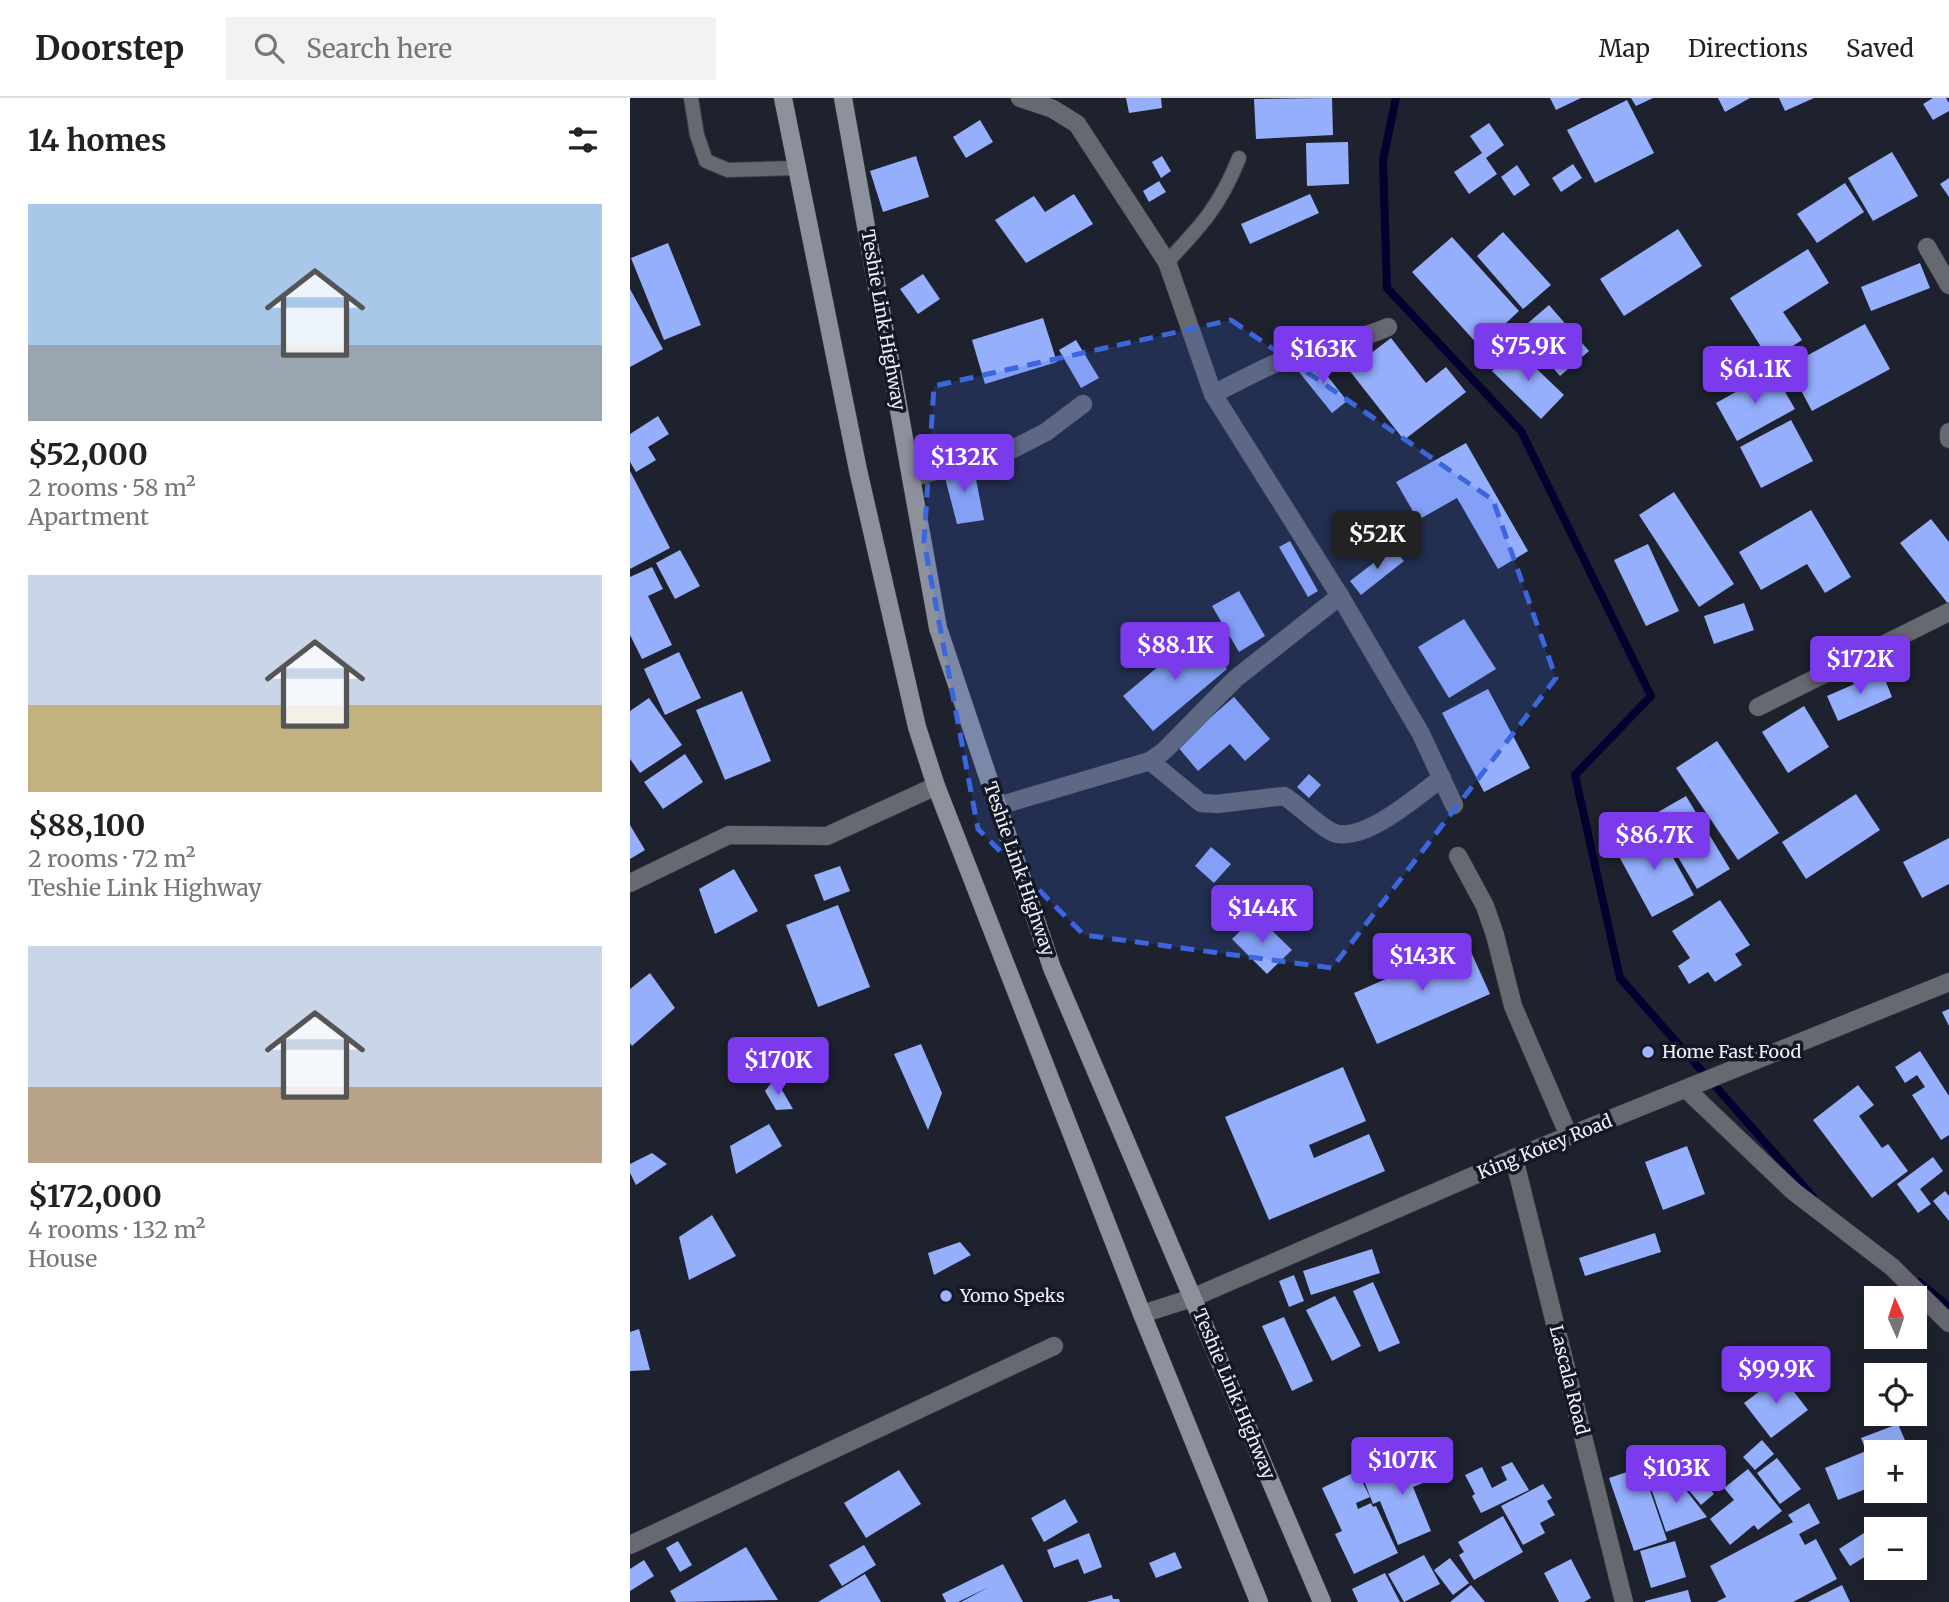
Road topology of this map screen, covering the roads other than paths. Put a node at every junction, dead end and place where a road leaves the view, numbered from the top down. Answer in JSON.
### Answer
{"nodes":[{"id":1,"x":691,"y":98,"type":"edge"},
{"id":2,"x":783,"y":98,"type":"edge"},
{"id":3,"x":843,"y":98,"type":"edge"},
{"id":4,"x":1020,"y":98,"type":"edge"},
{"id":5,"x":1239,"y":158,"type":"dead end"},
{"id":6,"x":797,"y":167,"type":"junction"},
{"id":7,"x":1927,"y":247,"type":"dead end"},
{"id":8,"x":1167,"y":262,"type":"junction"},
{"id":9,"x":1949,"y":285,"type":"edge"},
{"id":10,"x":1388,"y":327,"type":"dead end"},
{"id":11,"x":1213,"y":394,"type":"junction"},
{"id":12,"x":1083,"y":404,"type":"dead end"},
{"id":13,"x":1949,"y":432,"type":"edge"},
{"id":14,"x":1949,"y":439,"type":"edge"},
{"id":15,"x":911,"y":478,"type":"junction"},
{"id":16,"x":1340,"y":596,"type":"junction"},
{"id":17,"x":1949,"y":612,"type":"edge"},
{"id":18,"x":1758,"y":707,"type":"dead end"},
{"id":19,"x":1150,"y":761,"type":"junction"},
{"id":20,"x":1441,"y":778,"type":"junction"},
{"id":21,"x":936,"y":786,"type":"junction"},
{"id":22,"x":1454,"y":805,"type":"dead end"},
{"id":23,"x":998,"y":806,"type":"junction"},
{"id":24,"x":1458,"y":856,"type":"dead end"},
{"id":25,"x":630,"y":883,"type":"edge"},
{"id":26,"x":1949,"y":982,"type":"edge"},
{"id":27,"x":1694,"y":1086,"type":"junction"},
{"id":28,"x":1569,"y":1136,"type":"junction"},
{"id":29,"x":1514,"y":1158,"type":"junction"},
{"id":30,"x":1192,"y":1298,"type":"junction"},
{"id":31,"x":1142,"y":1314,"type":"junction"},
{"id":32,"x":1949,"y":1323,"type":"edge"},
{"id":33,"x":1054,"y":1346,"type":"dead end"},
{"id":34,"x":630,"y":1545,"type":"edge"},
{"id":35,"x":1259,"y":1602,"type":"edge"},
{"id":36,"x":1322,"y":1602,"type":"edge"},
{"id":37,"x":1624,"y":1602,"type":"edge"}],
"edges":[{"from":1,"to":6,"type":"lane"},
{"from":2,"to":6,"type":"main road"},
{"from":3,"to":15,"type":"main road","name":"Teshie Link Highway"},
{"from":4,"to":8,"type":"street"},
{"from":5,"to":8,"type":"lane"},
{"from":6,"to":21,"type":"main road"},
{"from":7,"to":9,"type":"street"},
{"from":8,"to":11,"type":"street"},
{"from":10,"to":11,"type":"street"},
{"from":11,"to":16,"type":"street"},
{"from":12,"to":15,"type":"street"},
{"from":13,"to":14,"type":"street"},
{"from":15,"to":23,"type":"main road","name":"Teshie Link Highway"},
{"from":16,"to":19,"type":"street"},
{"from":16,"to":20,"type":"street"},
{"from":17,"to":18,"type":"street"},
{"from":19,"to":20,"type":"street"},
{"from":19,"to":23,"type":"street"},
{"from":20,"to":22,"type":"street"},
{"from":21,"to":25,"type":"street"},
{"from":21,"to":31,"type":"main road"},
{"from":23,"to":30,"type":"main road","name":"Teshie Link Highway"},
{"from":24,"to":28,"type":"street"},
{"from":26,"to":27,"type":"street","name":"King Kotey Road"},
{"from":27,"to":28,"type":"street","name":"King Kotey Road"},
{"from":27,"to":32,"type":"street"},
{"from":28,"to":29,"type":"street","name":"King Kotey Road"},
{"from":29,"to":30,"type":"street","name":"King Kotey Road"},
{"from":29,"to":37,"type":"street","name":"Lascala Road"},
{"from":30,"to":31,"type":"street","name":"King Kotey Road"},
{"from":30,"to":36,"type":"main road","name":"Teshie Link Highway"},
{"from":31,"to":35,"type":"main road"},
{"from":33,"to":34,"type":"street"}]}
